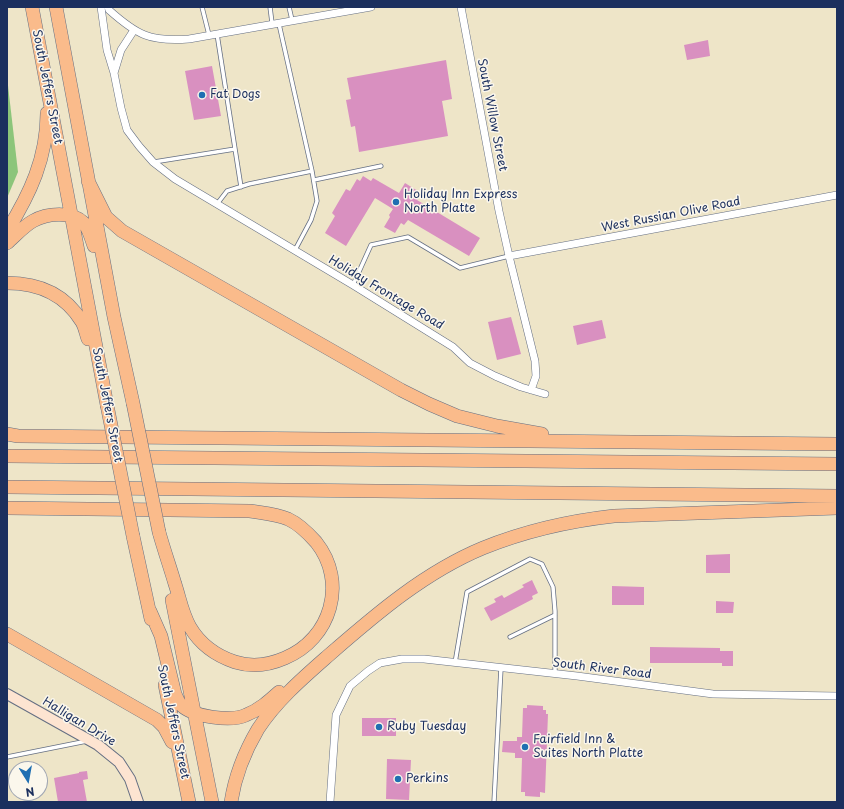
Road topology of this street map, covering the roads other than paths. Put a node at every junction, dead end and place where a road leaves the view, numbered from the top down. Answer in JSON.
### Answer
{"nodes":[{"id":1,"x":32,"y":7,"type":"edge"},
{"id":2,"x":56,"y":7,"type":"edge"},
{"id":3,"x":101,"y":7,"type":"edge"},
{"id":4,"x":108,"y":7,"type":"edge"},
{"id":5,"x":202,"y":7,"type":"edge"},
{"id":6,"x":270,"y":7,"type":"edge"},
{"id":7,"x":289,"y":7,"type":"edge"},
{"id":8,"x":371,"y":7,"type":"edge"},
{"id":9,"x":461,"y":7,"type":"edge"},
{"id":10,"x":292,"y":20,"type":"junction"},
{"id":11,"x":276,"y":23,"type":"junction"},
{"id":12,"x":134,"y":30,"type":"junction"},
{"id":13,"x":217,"y":33,"type":"junction"},
{"id":14,"x":209,"y":35,"type":"junction"},
{"id":15,"x":114,"y":73,"type":"junction"},
{"id":16,"x":46,"y":84,"type":"junction"},
{"id":17,"x":235,"y":149,"type":"junction"},
{"id":18,"x":153,"y":162,"type":"junction"},
{"id":19,"x":381,"y":166,"type":"dead end"},
{"id":20,"x":312,"y":171,"type":"junction"},
{"id":21,"x":314,"y":180,"type":"junction"},
{"id":22,"x":88,"y":181,"type":"junction"},
{"id":23,"x":241,"y":187,"type":"junction"},
{"id":24,"x":837,"y":195,"type":"edge"},
{"id":25,"x":217,"y":205,"type":"junction"},
{"id":26,"x":72,"y":216,"type":"junction"},
{"id":27,"x":7,"y":231,"type":"edge"},
{"id":28,"x":7,"y":243,"type":"edge"},
{"id":29,"x":295,"y":252,"type":"junction"},
{"id":30,"x":509,"y":256,"type":"junction"},
{"id":31,"x":7,"y":283,"type":"edge"},
{"id":32,"x":353,"y":286,"type":"junction"},
{"id":33,"x":114,"y":317,"type":"junction"},
{"id":34,"x":532,"y":390,"type":"junction"},
{"id":35,"x":545,"y":394,"type":"dead end"},
{"id":36,"x":107,"y":405,"type":"junction"},
{"id":37,"x":7,"y":434,"type":"edge"},
{"id":38,"x":619,"y":442,"type":"junction"},
{"id":39,"x":837,"y":444,"type":"edge"},
{"id":40,"x":7,"y":456,"type":"edge"},
{"id":41,"x":837,"y":464,"type":"edge"},
{"id":42,"x":7,"y":488,"type":"edge"},
{"id":43,"x":837,"y":496,"type":"edge"},
{"id":44,"x":7,"y":508,"type":"edge"},
{"id":45,"x":837,"y":508,"type":"edge"},
{"id":46,"x":159,"y":532,"type":"junction"},
{"id":47,"x":150,"y":612,"type":"junction"},
{"id":48,"x":555,"y":615,"type":"junction"},
{"id":49,"x":356,"y":631,"type":"junction"},
{"id":50,"x":7,"y":634,"type":"edge"},
{"id":51,"x":510,"y":636,"type":"dead end"},
{"id":52,"x":455,"y":663,"type":"junction"},
{"id":53,"x":501,"y":668,"type":"junction"},
{"id":54,"x":555,"y":674,"type":"junction"},
{"id":55,"x":7,"y":694,"type":"edge"},
{"id":56,"x":837,"y":696,"type":"edge"},
{"id":57,"x":195,"y":712,"type":"junction"},
{"id":58,"x":90,"y":741,"type":"junction"},
{"id":59,"x":7,"y":757,"type":"edge"},
{"id":60,"x":183,"y":771,"type":"junction"},
{"id":61,"x":138,"y":802,"type":"edge"},
{"id":62,"x":189,"y":802,"type":"edge"},
{"id":63,"x":212,"y":802,"type":"edge"},
{"id":64,"x":231,"y":802,"type":"edge"},
{"id":65,"x":330,"y":802,"type":"edge"},
{"id":66,"x":494,"y":802,"type":"edge"}],
"edges":[{"from":1,"to":16,"type":"highway","name":"South Jeffers Street"},
{"from":2,"to":22,"type":"highway","name":"South Jeffers Street"},
{"from":3,"to":15,"type":"street","name":"Holiday Frontage Road"},
{"from":4,"to":12,"type":"street"},
{"from":5,"to":14,"type":"lane"},
{"from":6,"to":11,"type":"lane"},
{"from":7,"to":10,"type":"lane"},
{"from":8,"to":10,"type":"street"},
{"from":9,"to":30,"type":"street","name":"South Willow Street"},
{"from":10,"to":11,"type":"street"},
{"from":11,"to":13,"type":"street"},
{"from":11,"to":20,"type":"lane"},
{"from":12,"to":14,"type":"street"},
{"from":12,"to":15,"type":"street","name":"Holiday Frontage Road"},
{"from":13,"to":14,"type":"street"},
{"from":13,"to":17,"type":"lane"},
{"from":15,"to":18,"type":"street","name":"Holiday Frontage Road"},
{"from":16,"to":26,"type":"highway","name":"South Jeffers Street"},
{"from":16,"to":27,"type":"highway"},
{"from":17,"to":18,"type":"lane"},
{"from":17,"to":23,"type":"lane"},
{"from":18,"to":25,"type":"street","name":"Holiday Frontage Road"},
{"from":19,"to":21,"type":"lane"},
{"from":20,"to":21,"type":"lane"},
{"from":20,"to":23,"type":"lane"},
{"from":21,"to":29,"type":"lane"},
{"from":22,"to":33,"type":"highway","name":"South Jeffers Street"},
{"from":22,"to":38,"type":"highway"},
{"from":23,"to":25,"type":"lane"},
{"from":24,"to":30,"type":"street","name":"West Russian Olive Road"},
{"from":25,"to":29,"type":"street","name":"Holiday Frontage Road"},
{"from":26,"to":28,"type":"highway"},
{"from":26,"to":33,"type":"highway"},
{"from":26,"to":36,"type":"highway","name":"South Jeffers Street"},
{"from":29,"to":32,"type":"street","name":"Holiday Frontage Road"},
{"from":30,"to":32,"type":"lane"},
{"from":30,"to":34,"type":"street","name":"South Willow Street"},
{"from":31,"to":36,"type":"highway"},
{"from":32,"to":34,"type":"street","name":"Holiday Frontage Road"},
{"from":33,"to":46,"type":"highway","name":"South Jeffers Street","bridge":true},
{"from":34,"to":35,"type":"street","name":"Holiday Frontage Road"},
{"from":36,"to":47,"type":"highway","name":"South Jeffers Street","bridge":true},
{"from":37,"to":38,"type":"highway"},
{"from":38,"to":39,"type":"highway"},
{"from":40,"to":41,"type":"highway"},
{"from":42,"to":43,"type":"highway"},
{"from":44,"to":46,"type":"highway"},
{"from":45,"to":49,"type":"highway"},
{"from":46,"to":57,"type":"highway","name":"South Jeffers Street"},
{"from":47,"to":57,"type":"highway"},
{"from":47,"to":60,"type":"highway","name":"South Jeffers Street"},
{"from":48,"to":51,"type":"lane"},
{"from":48,"to":52,"type":"lane"},
{"from":48,"to":54,"type":"lane"},
{"from":49,"to":57,"type":"highway"},
{"from":49,"to":64,"type":"highway"},
{"from":50,"to":60,"type":"highway"},
{"from":52,"to":53,"type":"street","name":"South River Road"},
{"from":52,"to":65,"type":"street","name":"South River Road"},
{"from":53,"to":54,"type":"street","name":"South River Road"},
{"from":53,"to":66,"type":"lane"},
{"from":54,"to":56,"type":"street","name":"South River Road"},
{"from":55,"to":58,"type":"street","name":"Halligan Drive"},
{"from":57,"to":63,"type":"highway","name":"South Jeffers Street"},
{"from":58,"to":59,"type":"lane"},
{"from":58,"to":61,"type":"street","name":"Halligan Drive"},
{"from":60,"to":62,"type":"highway","name":"South Jeffers Street"}]}
